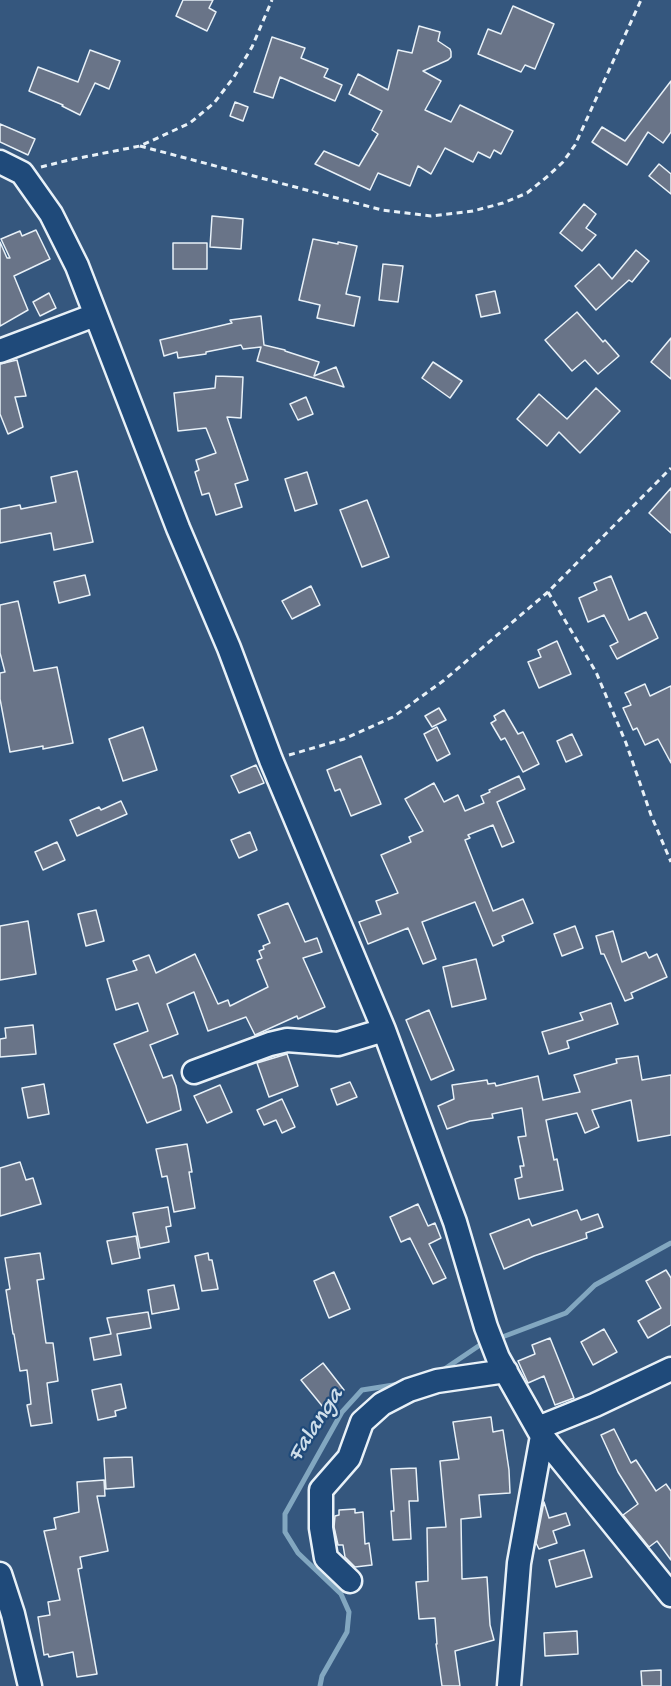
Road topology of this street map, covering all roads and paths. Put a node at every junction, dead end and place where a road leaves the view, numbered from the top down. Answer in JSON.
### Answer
{"nodes":[{"id":1,"x":272,"y":0,"type":"edge"},
{"id":2,"x":641,"y":0,"type":"edge"},
{"id":3,"x":140,"y":146,"type":"junction"},
{"id":4,"x":0,"y":162,"type":"edge"},
{"id":5,"x":22,"y":172,"type":"junction"},
{"id":6,"x":95,"y":315,"type":"junction"},
{"id":7,"x":0,"y":351,"type":"edge"},
{"id":8,"x":671,"y":468,"type":"edge"},
{"id":9,"x":548,"y":592,"type":"junction"},
{"id":10,"x":271,"y":760,"type":"junction"},
{"id":11,"x":671,"y":862,"type":"edge"},
{"id":12,"x":384,"y":1030,"type":"junction"},
{"id":13,"x":194,"y":1072,"type":"dead end"},
{"id":14,"x":502,"y":1365,"type":"junction"},
{"id":15,"x":671,"y":1369,"type":"edge"},
{"id":16,"x":540,"y":1432,"type":"junction"},
{"id":17,"x":0,"y":1574,"type":"edge"},
{"id":18,"x":350,"y":1581,"type":"dead end"},
{"id":19,"x":671,"y":1595,"type":"edge"},
{"id":20,"x":30,"y":1686,"type":"edge"},
{"id":21,"x":509,"y":1686,"type":"edge"}],
"edges":[{"from":1,"to":3,"type":"path"},
{"from":2,"to":3,"type":"path"},
{"from":3,"to":5,"type":"path"},
{"from":4,"to":5,"type":"street"},
{"from":5,"to":6,"type":"street"},
{"from":6,"to":7,"type":"street"},
{"from":6,"to":10,"type":"street"},
{"from":8,"to":9,"type":"path"},
{"from":9,"to":10,"type":"path"},
{"from":9,"to":11,"type":"path"},
{"from":10,"to":12,"type":"street"},
{"from":12,"to":13,"type":"street"},
{"from":12,"to":14,"type":"street"},
{"from":14,"to":16,"type":"street"},
{"from":14,"to":18,"type":"street"},
{"from":15,"to":16,"type":"street"},
{"from":16,"to":19,"type":"street"},
{"from":16,"to":21,"type":"street"},
{"from":17,"to":20,"type":"street"}]}
